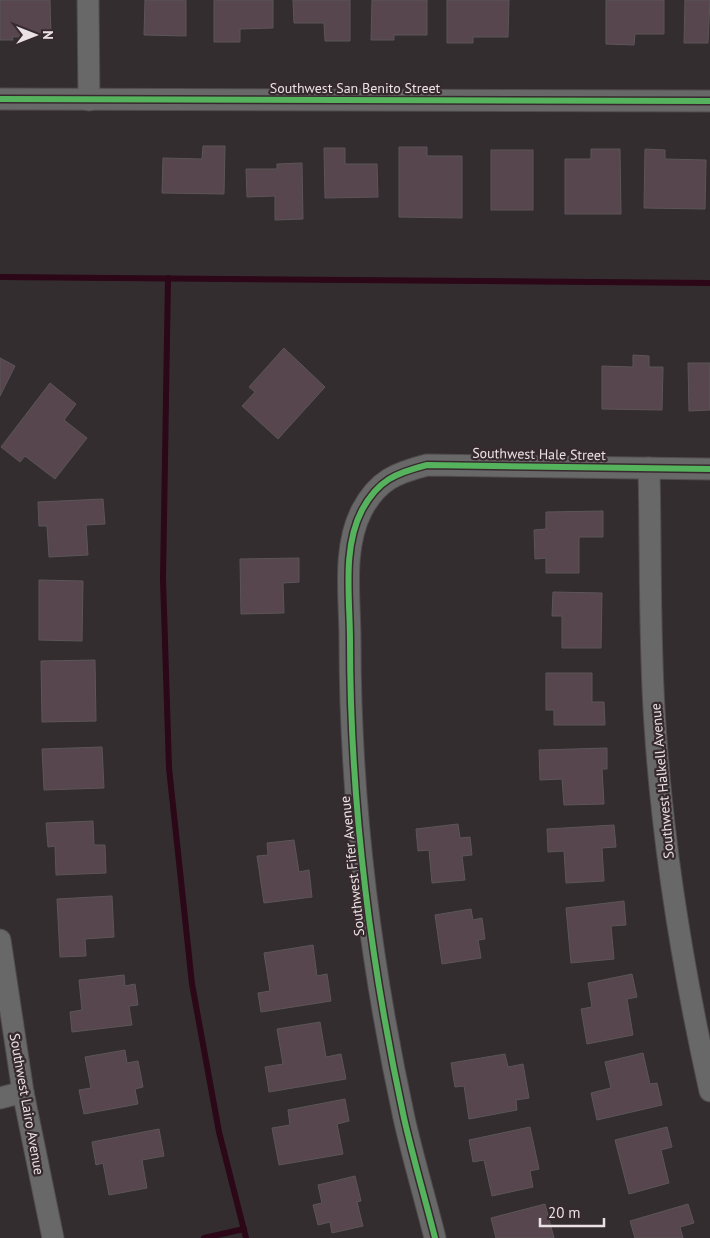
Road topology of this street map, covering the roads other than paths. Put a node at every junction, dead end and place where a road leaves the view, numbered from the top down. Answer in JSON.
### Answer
{"nodes":[{"id":1,"x":88,"y":0,"type":"edge"},
{"id":2,"x":0,"y":99,"type":"edge"},
{"id":3,"x":89,"y":100,"type":"junction"},
{"id":4,"x":710,"y":102,"type":"edge"},
{"id":5,"x":649,"y":468,"type":"junction"},
{"id":6,"x":710,"y":469,"type":"edge"},
{"id":7,"x":375,"y":489,"type":"joint"},
{"id":8,"x":0,"y":940,"type":"edge"},
{"id":9,"x":710,"y":1091,"type":"edge"},
{"id":10,"x":23,"y":1092,"type":"junction"},
{"id":11,"x":0,"y":1098,"type":"edge"},
{"id":12,"x":53,"y":1238,"type":"edge"},
{"id":13,"x":435,"y":1238,"type":"edge"}],
"edges":[{"from":1,"to":3,"type":"street"},
{"from":2,"to":3,"type":"street","name":"Southwest San Benito Street"},
{"from":3,"to":4,"type":"street","name":"Southwest San Benito Street"},
{"from":5,"to":6,"type":"street","name":"Southwest Hale Street"},
{"from":5,"to":7,"type":"street","name":"Southwest Hale Street"},
{"from":5,"to":9,"type":"street","name":"Southwest Halkell Avenue"},
{"from":7,"to":13,"type":"street","name":"Southwest Fifer Avenue"},
{"from":8,"to":10,"type":"street","name":"Southwest Lairo Avenue"},
{"from":10,"to":11,"type":"street"},
{"from":10,"to":12,"type":"street","name":"Southwest Lairo Avenue"}]}
